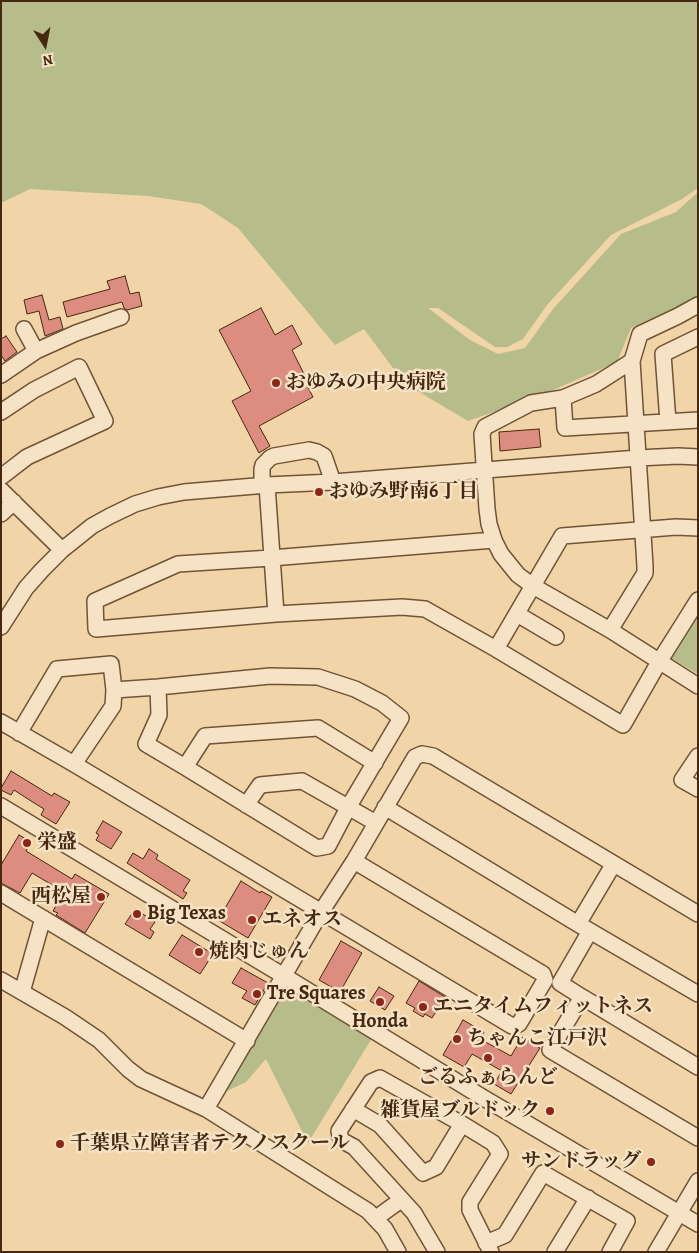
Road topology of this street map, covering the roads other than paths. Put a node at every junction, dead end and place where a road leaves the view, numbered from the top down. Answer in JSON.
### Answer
{"nodes":[{"id":1,"x":698,"y":305,"type":"edge"},
{"id":2,"x":121,"y":316,"type":"dead end"},
{"id":3,"x":24,"y":329,"type":"dead end"},
{"id":4,"x":698,"y":337,"type":"edge"},
{"id":5,"x":36,"y":351,"type":"junction"},
{"id":6,"x":632,"y":361,"type":"junction"},
{"id":7,"x":1,"y":375,"type":"edge"},
{"id":8,"x":564,"y":398,"type":"junction"},
{"id":9,"x":1,"y":412,"type":"edge"},
{"id":10,"x":698,"y":420,"type":"edge"},
{"id":11,"x":668,"y":422,"type":"junction"},
{"id":12,"x":636,"y":424,"type":"junction"},
{"id":13,"x":698,"y":457,"type":"edge"},
{"id":14,"x":638,"y":458,"type":"junction"},
{"id":15,"x":484,"y":470,"type":"junction"},
{"id":16,"x":1,"y":477,"type":"edge"},
{"id":17,"x":333,"y":482,"type":"junction"},
{"id":18,"x":264,"y":485,"type":"junction"},
{"id":19,"x":1,"y":490,"type":"edge"},
{"id":20,"x":14,"y":502,"type":"junction"},
{"id":21,"x":1,"y":514,"type":"edge"},
{"id":22,"x":698,"y":528,"type":"edge"},
{"id":23,"x":643,"y":530,"type":"junction"},
{"id":24,"x":494,"y":540,"type":"junction"},
{"id":25,"x":62,"y":550,"type":"junction"},
{"id":26,"x":272,"y":558,"type":"junction"},
{"id":27,"x":533,"y":586,"type":"junction"},
{"id":28,"x":698,"y":600,"type":"edge"},
{"id":29,"x":276,"y":614,"type":"junction"},
{"id":30,"x":517,"y":614,"type":"junction"},
{"id":31,"x":2,"y":624,"type":"edge"},
{"id":32,"x":610,"y":630,"type":"junction"},
{"id":33,"x":556,"y":637,"type":"dead end"},
{"id":34,"x":496,"y":649,"type":"junction"},
{"id":35,"x":659,"y":662,"type":"junction"},
{"id":36,"x":698,"y":686,"type":"edge"},
{"id":37,"x":158,"y":687,"type":"junction"},
{"id":38,"x":114,"y":690,"type":"junction"},
{"id":39,"x":1,"y":722,"type":"edge"},
{"id":40,"x":19,"y":733,"type":"junction"},
{"id":41,"x":698,"y":756,"type":"edge"},
{"id":42,"x":375,"y":763,"type":"junction"},
{"id":43,"x":74,"y":764,"type":"junction"},
{"id":44,"x":185,"y":767,"type":"junction"},
{"id":45,"x":698,"y":789,"type":"edge"},
{"id":46,"x":246,"y":805,"type":"junction"},
{"id":47,"x":1,"y":806,"type":"edge"},
{"id":48,"x":349,"y":806,"type":"junction"},
{"id":49,"x":385,"y":807,"type":"junction"},
{"id":50,"x":376,"y":823,"type":"junction"},
{"id":51,"x":354,"y":861,"type":"junction"},
{"id":52,"x":613,"y":865,"type":"junction"},
{"id":53,"x":1,"y":893,"type":"edge"},
{"id":54,"x":321,"y":912,"type":"junction"},
{"id":55,"x":698,"y":914,"type":"edge"},
{"id":56,"x":43,"y":918,"type":"junction"},
{"id":57,"x":584,"y":928,"type":"junction"},
{"id":58,"x":284,"y":976,"type":"junction"},
{"id":59,"x":1,"y":980,"type":"edge"},
{"id":60,"x":22,"y":992,"type":"junction"},
{"id":61,"x":698,"y":994,"type":"edge"},
{"id":62,"x":582,"y":997,"type":"junction"},
{"id":63,"x":247,"y":1041,"type":"junction"},
{"id":64,"x":698,"y":1067,"type":"edge"},
{"id":65,"x":206,"y":1109,"type":"junction"},
{"id":66,"x":353,"y":1109,"type":"junction"},
{"id":67,"x":462,"y":1124,"type":"junction"},
{"id":68,"x":698,"y":1138,"type":"edge"},
{"id":69,"x":698,"y":1181,"type":"edge"},
{"id":70,"x":588,"y":1198,"type":"junction"},
{"id":71,"x":401,"y":1200,"type":"junction"},
{"id":72,"x":679,"y":1213,"type":"junction"},
{"id":73,"x":376,"y":1218,"type":"junction"},
{"id":74,"x":698,"y":1224,"type":"edge"},
{"id":75,"x":489,"y":1248,"type":"edge"},
{"id":76,"x":398,"y":1252,"type":"edge"},
{"id":77,"x":437,"y":1252,"type":"edge"},
{"id":78,"x":555,"y":1252,"type":"edge"},
{"id":79,"x":610,"y":1252,"type":"edge"},
{"id":80,"x":656,"y":1252,"type":"edge"}],
"edges":[{"from":1,"to":6,"type":"street"},
{"from":2,"to":5,"type":"street"},
{"from":3,"to":5,"type":"street"},
{"from":4,"to":11,"type":"street"},
{"from":5,"to":7,"type":"street"},
{"from":6,"to":8,"type":"street"},
{"from":6,"to":12,"type":"street"},
{"from":8,"to":12,"type":"street"},
{"from":8,"to":15,"type":"street"},
{"from":9,"to":16,"type":"street"},
{"from":10,"to":11,"type":"street"},
{"from":11,"to":12,"type":"street"},
{"from":12,"to":14,"type":"street"},
{"from":13,"to":14,"type":"street"},
{"from":14,"to":15,"type":"street"},
{"from":14,"to":23,"type":"street"},
{"from":15,"to":17,"type":"street"},
{"from":15,"to":24,"type":"street"},
{"from":17,"to":18,"type":"street"},
{"from":17,"to":18,"type":"street"},
{"from":18,"to":25,"type":"street"},
{"from":18,"to":26,"type":"street"},
{"from":19,"to":20,"type":"street"},
{"from":20,"to":21,"type":"street"},
{"from":20,"to":25,"type":"street"},
{"from":22,"to":23,"type":"street"},
{"from":23,"to":27,"type":"street"},
{"from":23,"to":32,"type":"street"},
{"from":24,"to":26,"type":"street"},
{"from":24,"to":27,"type":"street"},
{"from":25,"to":31,"type":"street"},
{"from":26,"to":29,"type":"street"},
{"from":26,"to":29,"type":"street"},
{"from":27,"to":30,"type":"street"},
{"from":27,"to":32,"type":"street"},
{"from":28,"to":35,"type":"street"},
{"from":29,"to":34,"type":"street"},
{"from":30,"to":33,"type":"street"},
{"from":30,"to":34,"type":"street"},
{"from":32,"to":35,"type":"street"},
{"from":34,"to":35,"type":"street"},
{"from":35,"to":36,"type":"street"},
{"from":37,"to":38,"type":"street"},
{"from":37,"to":42,"type":"street"},
{"from":37,"to":44,"type":"street"},
{"from":38,"to":40,"type":"street"},
{"from":38,"to":43,"type":"street"},
{"from":39,"to":40,"type":"street"},
{"from":40,"to":43,"type":"street"},
{"from":41,"to":45,"type":"street"},
{"from":42,"to":44,"type":"street"},
{"from":42,"to":48,"type":"street"},
{"from":43,"to":54,"type":"street"},
{"from":44,"to":46,"type":"street"},
{"from":46,"to":48,"type":"street"},
{"from":46,"to":48,"type":"street"},
{"from":47,"to":58,"type":"street"},
{"from":48,"to":50,"type":"street"},
{"from":49,"to":50,"type":"street"},
{"from":49,"to":52,"type":"street"},
{"from":49,"to":57,"type":"street"},
{"from":50,"to":51,"type":"street"},
{"from":51,"to":54,"type":"street"},
{"from":51,"to":54,"type":"street"},
{"from":52,"to":55,"type":"street"},
{"from":52,"to":57,"type":"street"},
{"from":53,"to":56,"type":"street"},
{"from":54,"to":58,"type":"street"},
{"from":56,"to":60,"type":"street"},
{"from":56,"to":63,"type":"street"},
{"from":57,"to":61,"type":"street"},
{"from":57,"to":62,"type":"street"},
{"from":58,"to":63,"type":"street"},
{"from":58,"to":72,"type":"street"},
{"from":59,"to":60,"type":"street"},
{"from":60,"to":65,"type":"street"},
{"from":62,"to":64,"type":"street"},
{"from":62,"to":68,"type":"street"},
{"from":63,"to":65,"type":"street"},
{"from":65,"to":73,"type":"street"},
{"from":66,"to":67,"type":"street"},
{"from":66,"to":67,"type":"street"},
{"from":66,"to":71,"type":"street"},
{"from":67,"to":75,"type":"street"},
{"from":69,"to":72,"type":"street"},
{"from":70,"to":75,"type":"street"},
{"from":70,"to":78,"type":"street"},
{"from":70,"to":79,"type":"street"},
{"from":71,"to":73,"type":"street"},
{"from":71,"to":77,"type":"street"},
{"from":72,"to":74,"type":"street"},
{"from":72,"to":80,"type":"street"},
{"from":73,"to":76,"type":"street"}]}
